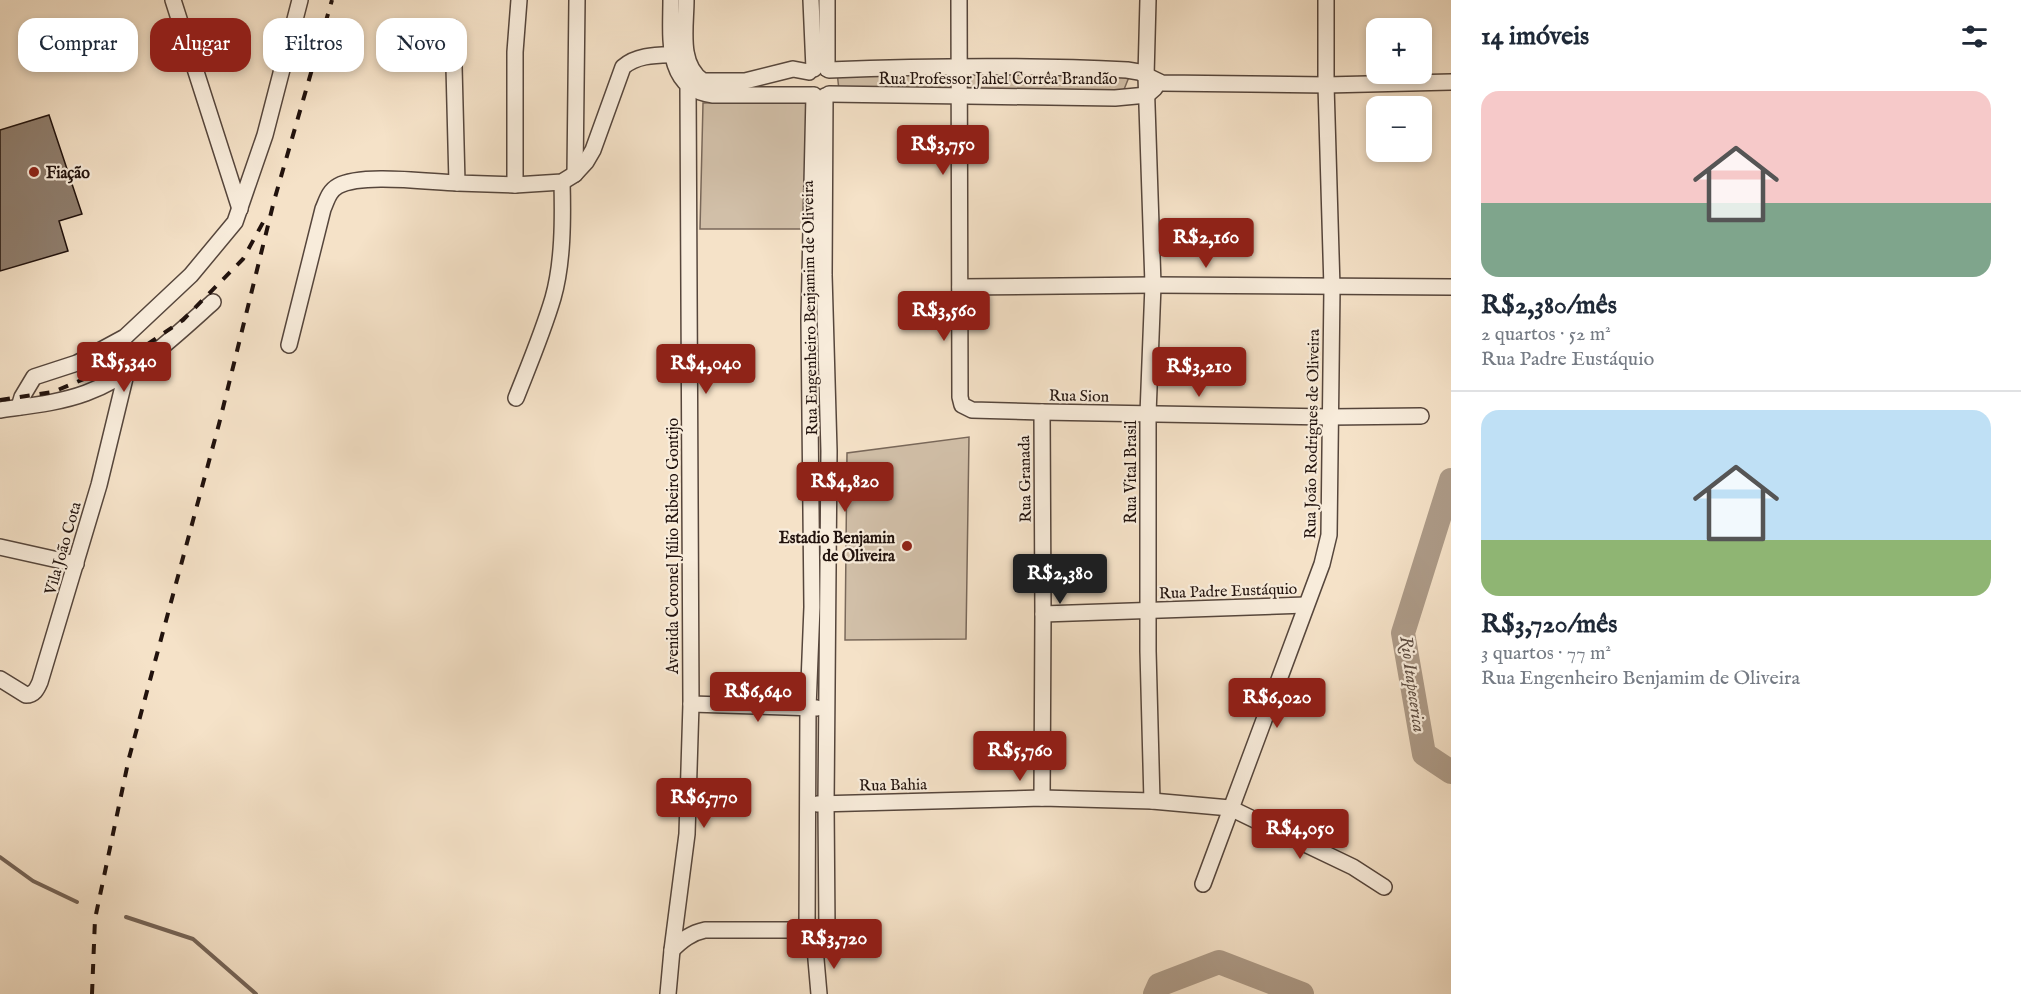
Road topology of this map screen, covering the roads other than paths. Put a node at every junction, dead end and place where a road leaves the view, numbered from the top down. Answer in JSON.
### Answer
{"nodes":[{"id":1,"x":173,"y":0,"type":"edge"},
{"id":2,"x":300,"y":0,"type":"edge"},
{"id":3,"x":519,"y":0,"type":"edge"},
{"id":4,"x":577,"y":0,"type":"edge"},
{"id":5,"x":672,"y":0,"type":"edge"},
{"id":6,"x":686,"y":0,"type":"edge"},
{"id":7,"x":812,"y":0,"type":"edge"},
{"id":8,"x":827,"y":0,"type":"edge"},
{"id":9,"x":959,"y":0,"type":"edge"},
{"id":10,"x":1148,"y":0,"type":"edge"},
{"id":11,"x":1326,"y":0,"type":"edge"},
{"id":12,"x":683,"y":59,"type":"junction"},
{"id":13,"x":960,"y":66,"type":"junction"},
{"id":14,"x":820,"y":70,"type":"junction"},
{"id":15,"x":454,"y":72,"type":"edge"},
{"id":16,"x":1146,"y":76,"type":"junction"},
{"id":17,"x":1451,"y":82,"type":"edge"},
{"id":18,"x":1162,"y":83,"type":"junction"},
{"id":19,"x":1326,"y":85,"type":"junction"},
{"id":20,"x":688,"y":86,"type":"junction"},
{"id":21,"x":820,"y":95,"type":"junction"},
{"id":22,"x":1147,"y":95,"type":"junction"},
{"id":23,"x":959,"y":96,"type":"junction"},
{"id":24,"x":568,"y":178,"type":"junction"},
{"id":25,"x":457,"y":183,"type":"junction"},
{"id":26,"x":515,"y":185,"type":"junction"},
{"id":27,"x":240,"y":209,"type":"junction"},
{"id":28,"x":817,"y":275,"type":"junction"},
{"id":29,"x":1153,"y":285,"type":"junction"},
{"id":30,"x":960,"y":287,"type":"junction"},
{"id":31,"x":1451,"y":287,"type":"edge"},
{"id":32,"x":1332,"y":288,"type":"junction"},
{"id":33,"x":213,"y":302,"type":"dead end"},
{"id":34,"x":289,"y":345,"type":"dead end"},
{"id":35,"x":126,"y":374,"type":"junction"},
{"id":36,"x":516,"y":398,"type":"dead end"},
{"id":37,"x":19,"y":407,"type":"junction"},
{"id":38,"x":0,"y":410,"type":"edge"},
{"id":39,"x":1042,"y":412,"type":"junction"},
{"id":40,"x":1149,"y":414,"type":"junction"},
{"id":41,"x":1421,"y":416,"type":"dead end"},
{"id":42,"x":1330,"y":417,"type":"junction"},
{"id":43,"x":0,"y":547,"type":"edge"},
{"id":44,"x":76,"y":564,"type":"junction"},
{"id":45,"x":1306,"y":605,"type":"junction"},
{"id":46,"x":1148,"y":611,"type":"junction"},
{"id":47,"x":1043,"y":614,"type":"junction"},
{"id":48,"x":0,"y":679,"type":"edge"},
{"id":49,"x":691,"y":704,"type":"junction"},
{"id":50,"x":808,"y":708,"type":"junction"},
{"id":51,"x":826,"y":708,"type":"junction"},
{"id":52,"x":1042,"y":798,"type":"junction"},
{"id":53,"x":1152,"y":801,"type":"junction"},
{"id":54,"x":808,"y":804,"type":"junction"},
{"id":55,"x":826,"y":804,"type":"junction"},
{"id":56,"x":1230,"y":808,"type":"junction"},
{"id":57,"x":1203,"y":884,"type":"dead end"},
{"id":58,"x":1384,"y":887,"type":"dead end"},
{"id":59,"x":807,"y":930,"type":"junction"},
{"id":60,"x":827,"y":930,"type":"junction"},
{"id":61,"x":815,"y":948,"type":"junction"},
{"id":62,"x":672,"y":951,"type":"junction"},
{"id":63,"x":668,"y":994,"type":"edge"},
{"id":64,"x":819,"y":994,"type":"edge"}],
"edges":[{"from":1,"to":27,"type":"street"},
{"from":2,"to":27,"type":"street"},
{"from":3,"to":26,"type":"street"},
{"from":4,"to":24,"type":"street"},
{"from":5,"to":12,"type":"street","name":"Avenida Coronel Júlio Ribeiro Gontijo"},
{"from":6,"to":12,"type":"street","name":"Avenida Coronel Júlio Ribeiro Gontijo"},
{"from":7,"to":14,"type":"street"},
{"from":8,"to":14,"type":"street"},
{"from":9,"to":13,"type":"street"},
{"from":10,"to":16,"type":"street","name":"Rua Vital Brasil"},
{"from":11,"to":19,"type":"street","name":"Rua João Rodrigues de Oliveira"},
{"from":12,"to":14,"type":"street","name":"Rua Professor Jahel Corrêa Brandão"},
{"from":12,"to":20,"type":"street"},
{"from":12,"to":20,"type":"street","name":"Avenida Coronel Júlio Ribeiro Gontijo"},
{"from":12,"to":24,"type":"street"},
{"from":13,"to":14,"type":"street","name":"Rua Professor Jahel Corrêa Brandão"},
{"from":13,"to":16,"type":"street","name":"Rua Professor Jahel Corrêa Brandão"},
{"from":13,"to":23,"type":"street"},
{"from":14,"to":21,"type":"street"},
{"from":14,"to":21,"type":"street"},
{"from":15,"to":25,"type":"street"},
{"from":16,"to":18,"type":"street","name":"Rua Professor Jahel Corrêa Brandão"},
{"from":16,"to":22,"type":"street","name":"Rua Vital Brasil"},
{"from":17,"to":19,"type":"street","name":"Rua Professor Jahel Corrêa Brandão"},
{"from":18,"to":19,"type":"street","name":"Rua Professor Jahel Corrêa Brandão"},
{"from":18,"to":22,"type":"street"},
{"from":19,"to":32,"type":"street","name":"Rua João Rodrigues de Oliveira"},
{"from":20,"to":21,"type":"street","name":"Rua Professor Jahel Corrêa Brandão"},
{"from":20,"to":49,"type":"street","name":"Avenida Coronel Júlio Ribeiro Gontijo"},
{"from":21,"to":23,"type":"street","name":"Rua Professor Jahel Corrêa Brandão"},
{"from":21,"to":28,"type":"street","name":"Rua Engenheiro Benjamim de Oliveira"},
{"from":22,"to":23,"type":"street","name":"Rua Professor Jahel Corrêa Brandão"},
{"from":22,"to":29,"type":"street","name":"Rua Vital Brasil"},
{"from":23,"to":30,"type":"street"},
{"from":24,"to":26,"type":"street"},
{"from":24,"to":36,"type":"street"},
{"from":25,"to":26,"type":"street"},
{"from":25,"to":34,"type":"street"},
{"from":27,"to":37,"type":"street"},
{"from":28,"to":50,"type":"street","name":"Rua Engenheiro Benjamim de Oliveira"},
{"from":28,"to":51,"type":"street","name":"Rua Engenheiro Benjamim de Oliveira"},
{"from":29,"to":30,"type":"street"},
{"from":29,"to":32,"type":"street"},
{"from":29,"to":40,"type":"street","name":"Rua Vital Brasil"},
{"from":30,"to":39,"type":"street","name":"Rua Sion"},
{"from":31,"to":32,"type":"street"},
{"from":32,"to":42,"type":"street","name":"Rua João Rodrigues de Oliveira"},
{"from":33,"to":35,"type":"street"},
{"from":35,"to":37,"type":"street"},
{"from":35,"to":44,"type":"street","name":"Vila João Cota"},
{"from":37,"to":38,"type":"street"},
{"from":39,"to":40,"type":"street","name":"Rua Sion"},
{"from":39,"to":47,"type":"street","name":"Rua Granada"},
{"from":40,"to":42,"type":"street","name":"Rua Sion"},
{"from":40,"to":46,"type":"street","name":"Rua Vital Brasil"},
{"from":41,"to":42,"type":"street","name":"Rua Sion"},
{"from":42,"to":45,"type":"street","name":"Rua João Rodrigues de Oliveira"},
{"from":43,"to":44,"type":"street"},
{"from":44,"to":48,"type":"street","name":"Vila João Cota"},
{"from":45,"to":46,"type":"street","name":"Rua Padre Eustáquio"},
{"from":45,"to":56,"type":"street","name":"Rua João Rodrigues de Oliveira"},
{"from":46,"to":47,"type":"street","name":"Rua Padre Eustáquio"},
{"from":46,"to":53,"type":"street","name":"Rua Vital Brasil"},
{"from":47,"to":52,"type":"street","name":"Rua Granada"},
{"from":49,"to":50,"type":"street"},
{"from":49,"to":62,"type":"street","name":"Avenida Coronel Júlio Ribeiro Gontijo"},
{"from":50,"to":51,"type":"street"},
{"from":50,"to":54,"type":"street","name":"Rua Engenheiro Benjamim de Oliveira"},
{"from":51,"to":55,"type":"street","name":"Rua Engenheiro Benjamim de Oliveira"},
{"from":52,"to":53,"type":"street","name":"Rua Bahia"},
{"from":52,"to":55,"type":"street","name":"Rua Bahia"},
{"from":53,"to":56,"type":"street","name":"Rua Bahia"},
{"from":54,"to":55,"type":"street","name":"Rua Bahia"},
{"from":54,"to":59,"type":"street","name":"Rua Engenheiro Benjamim de Oliveira"},
{"from":55,"to":60,"type":"street","name":"Rua Engenheiro Benjamim de Oliveira"},
{"from":56,"to":57,"type":"street","name":"Rua João Rodrigues de Oliveira"},
{"from":56,"to":58,"type":"street"},
{"from":59,"to":60,"type":"street"},
{"from":59,"to":61,"type":"street","name":"Rua Engenheiro Benjamim de Oliveira"},
{"from":59,"to":62,"type":"street"},
{"from":60,"to":61,"type":"street"},
{"from":61,"to":64,"type":"street","name":"Rua Engenheiro Benjamim de Oliveira"},
{"from":62,"to":63,"type":"street","name":"Avenida Coronel Júlio Ribeiro Gontijo"}]}
